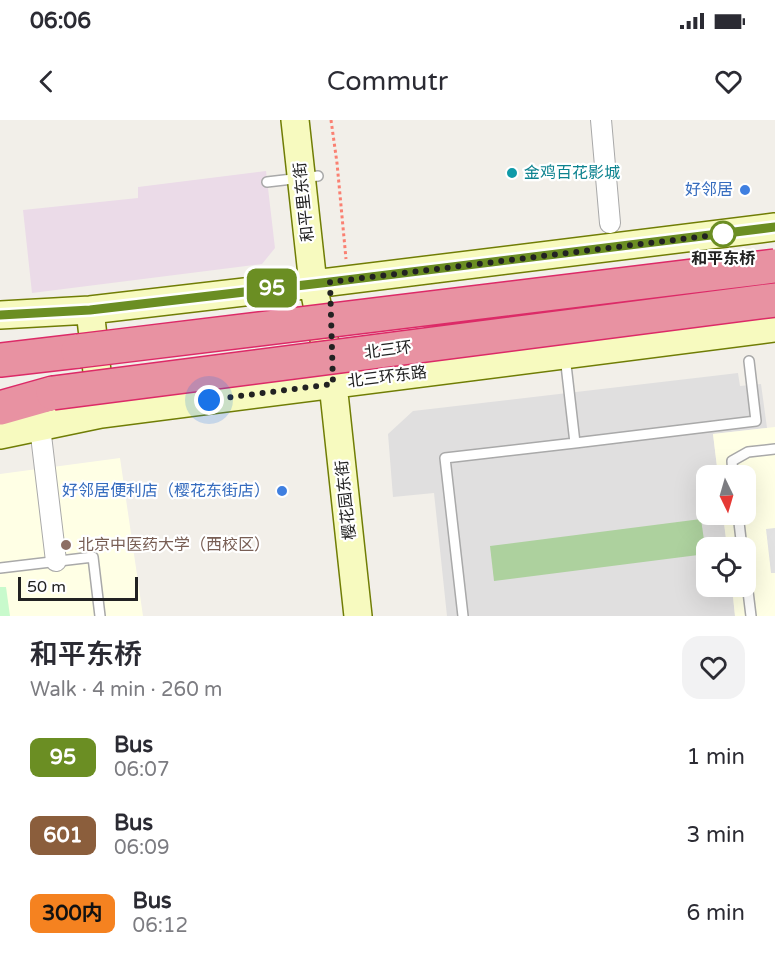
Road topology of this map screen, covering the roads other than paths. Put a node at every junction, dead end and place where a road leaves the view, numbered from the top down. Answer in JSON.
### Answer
{"nodes":[{"id":1,"x":295,"y":120,"type":"edge"},
{"id":2,"x":312,"y":120,"type":"edge"},
{"id":3,"x":602,"y":120,"type":"edge"},
{"id":4,"x":310,"y":177,"type":"junction"},
{"id":5,"x":267,"y":182,"type":"dead end"},
{"id":6,"x":610,"y":222,"type":"dead end"},
{"id":7,"x":775,"y":227,"type":"edge"},
{"id":8,"x":775,"y":266,"type":"edge"},
{"id":9,"x":322,"y":283,"type":"junction"},
{"id":10,"x":268,"y":289,"type":"junction"},
{"id":11,"x":775,"y":300,"type":"edge"},
{"id":12,"x":90,"y":310,"type":"junction"},
{"id":13,"x":0,"y":315,"type":"edge"},
{"id":14,"x":775,"y":328,"type":"edge"},
{"id":15,"x":78,"y":351,"type":"junction"},
{"id":16,"x":0,"y":352,"type":"edge"},
{"id":17,"x":565,"y":355,"type":"junction"},
{"id":18,"x":0,"y":360,"type":"edge"},
{"id":19,"x":749,"y":361,"type":"dead end"},
{"id":20,"x":333,"y":384,"type":"junction"},
{"id":21,"x":283,"y":391,"type":"junction"},
{"id":22,"x":53,"y":393,"type":"junction"},
{"id":23,"x":0,"y":399,"type":"edge"},
{"id":24,"x":0,"y":408,"type":"edge"},
{"id":25,"x":102,"y":414,"type":"junction"},
{"id":26,"x":40,"y":427,"type":"junction"},
{"id":27,"x":0,"y":435,"type":"edge"},
{"id":28,"x":575,"y":443,"type":"junction"},
{"id":29,"x":775,"y":449,"type":"edge"},
{"id":30,"x":732,"y":465,"type":"edge"},
{"id":31,"x":56,"y":561,"type":"junction"},
{"id":32,"x":0,"y":568,"type":"edge"},
{"id":33,"x":749,"y":597,"type":"edge"},
{"id":34,"x":100,"y":616,"type":"edge"},
{"id":35,"x":358,"y":616,"type":"edge"},
{"id":36,"x":463,"y":616,"type":"edge"},
{"id":37,"x":751,"y":616,"type":"edge"}],
"edges":[{"from":1,"to":4,"type":"street","name":"和平里东街"},
{"from":2,"to":4,"type":"street","name":"和平里东街"},
{"from":3,"to":6,"type":"street"},
{"from":4,"to":5,"type":"lane"},
{"from":4,"to":9,"type":"street","name":"和平里东街"},
{"from":7,"to":9,"type":"street"},
{"from":8,"to":15,"type":"highway","bridge":true},
{"from":9,"to":10,"type":"street"},
{"from":9,"to":20,"type":"street","name":"和平里东街"},
{"from":10,"to":12,"type":"street"},
{"from":10,"to":21,"type":"street"},
{"from":11,"to":22,"type":"highway","name":"北三环","bridge":true},
{"from":12,"to":13,"type":"street"},
{"from":12,"to":25,"type":"street"},
{"from":14,"to":17,"type":"street","name":"北三环东路"},
{"from":15,"to":16,"type":"highway"},
{"from":15,"to":18,"type":"highway"},
{"from":17,"to":20,"type":"street","name":"北三环东路"},
{"from":17,"to":28,"type":"lane"},
{"from":19,"to":28,"type":"lane"},
{"from":20,"to":21,"type":"street","name":"北三环东路"},
{"from":20,"to":35,"type":"street","name":"樱花园东街"},
{"from":21,"to":25,"type":"street","name":"北三环东路"},
{"from":22,"to":23,"type":"highway","name":"北三环"},
{"from":22,"to":24,"type":"highway"},
{"from":25,"to":26,"type":"street","name":"北三环东路"},
{"from":26,"to":27,"type":"street","name":"北三环东路"},
{"from":26,"to":31,"type":"street"},
{"from":28,"to":36,"type":"lane"},
{"from":29,"to":30,"type":"lane"},
{"from":31,"to":32,"type":"lane"},
{"from":31,"to":34,"type":"lane"},
{"from":33,"to":37,"type":"lane"}]}
